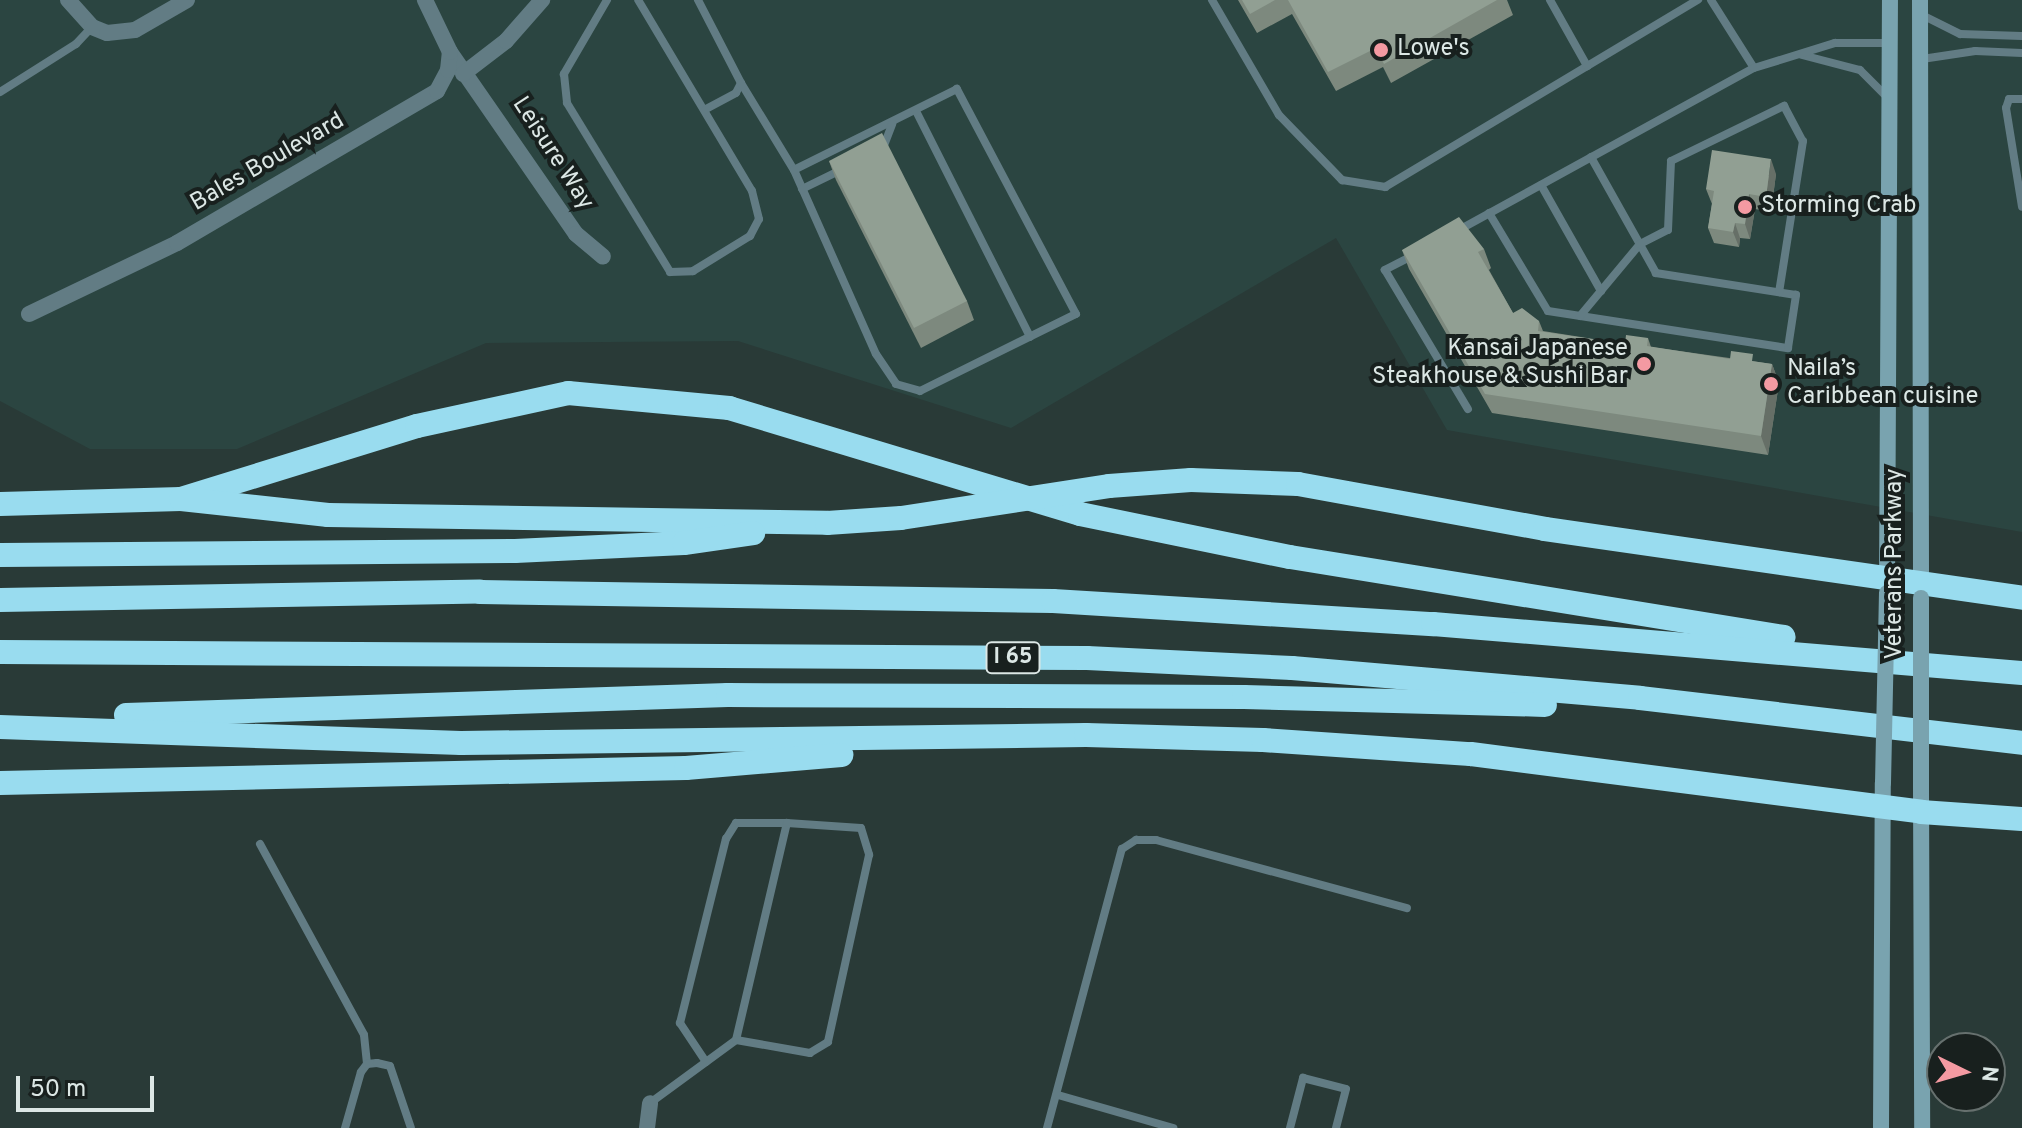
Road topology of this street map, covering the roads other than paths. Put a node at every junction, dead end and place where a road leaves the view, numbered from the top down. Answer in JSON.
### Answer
{"nodes":[{"id":1,"x":68,"y":0,"type":"edge"},
{"id":2,"x":187,"y":0,"type":"edge"},
{"id":3,"x":425,"y":0,"type":"edge"},
{"id":4,"x":542,"y":0,"type":"edge"},
{"id":5,"x":607,"y":0,"type":"edge"},
{"id":6,"x":638,"y":0,"type":"edge"},
{"id":7,"x":698,"y":0,"type":"edge"},
{"id":8,"x":1212,"y":0,"type":"edge"},
{"id":9,"x":1550,"y":0,"type":"edge"},
{"id":10,"x":1698,"y":0,"type":"edge"},
{"id":11,"x":1711,"y":0,"type":"edge"},
{"id":12,"x":1890,"y":0,"type":"edge"},
{"id":13,"x":1920,"y":7,"type":"edge"},
{"id":14,"x":92,"y":27,"type":"junction"},
{"id":15,"x":2022,"y":36,"type":"edge"},
{"id":16,"x":1890,"y":43,"type":"junction"},
{"id":17,"x":450,"y":52,"type":"junction"},
{"id":18,"x":2022,"y":53,"type":"edge"},
{"id":19,"x":1801,"y":55,"type":"junction"},
{"id":20,"x":1922,"y":59,"type":"junction"},
{"id":21,"x":1587,"y":66,"type":"junction"},
{"id":22,"x":1754,"y":68,"type":"junction"},
{"id":23,"x":463,"y":74,"type":"junction"},
{"id":24,"x":741,"y":83,"type":"junction"},
{"id":25,"x":0,"y":92,"type":"edge"},
{"id":26,"x":2022,"y":99,"type":"edge"},
{"id":27,"x":1891,"y":102,"type":"junction"},
{"id":28,"x":706,"y":109,"type":"junction"},
{"id":29,"x":916,"y":111,"type":"junction"},
{"id":30,"x":892,"y":124,"type":"junction"},
{"id":31,"x":868,"y":156,"type":"edge"},
{"id":32,"x":1591,"y":157,"type":"junction"},
{"id":33,"x":851,"y":165,"type":"edge"},
{"id":34,"x":794,"y":170,"type":"junction"},
{"id":35,"x":1541,"y":185,"type":"junction"},
{"id":36,"x":2020,"y":185,"type":"edge"},
{"id":37,"x":802,"y":189,"type":"junction"},
{"id":38,"x":2022,"y":207,"type":"edge"},
{"id":39,"x":1489,"y":213,"type":"junction"},
{"id":40,"x":1450,"y":235,"type":"edge"},
{"id":41,"x":1640,"y":244,"type":"junction"},
{"id":42,"x":1424,"y":249,"type":"edge"},
{"id":43,"x":603,"y":257,"type":"dead end"},
{"id":44,"x":1601,"y":291,"type":"junction"},
{"id":45,"x":1779,"y":292,"type":"junction"},
{"id":46,"x":29,"y":314,"type":"dead end"},
{"id":47,"x":1580,"y":316,"type":"junction"},
{"id":48,"x":1030,"y":337,"type":"junction"},
{"id":49,"x":1468,"y":409,"type":"dead end"},
{"id":50,"x":181,"y":499,"type":"junction"},
{"id":51,"x":0,"y":504,"type":"edge"},
{"id":52,"x":827,"y":523,"type":"junction"},
{"id":53,"x":0,"y":555,"type":"edge"},
{"id":54,"x":1887,"y":585,"type":"junction"},
{"id":55,"x":1920,"y":590,"type":"junction"},
{"id":56,"x":2022,"y":598,"type":"edge"},
{"id":57,"x":0,"y":600,"type":"edge"},
{"id":58,"x":0,"y":652,"type":"edge"},
{"id":59,"x":1971,"y":668,"type":"junction"},
{"id":60,"x":2022,"y":673,"type":"edge"},
{"id":61,"x":1740,"y":710,"type":"junction"},
{"id":62,"x":0,"y":719,"type":"edge"},
{"id":63,"x":0,"y":727,"type":"edge"},
{"id":64,"x":1086,"y":735,"type":"junction"},
{"id":65,"x":2022,"y":743,"type":"edge"},
{"id":66,"x":0,"y":783,"type":"edge"},
{"id":67,"x":1884,"y":795,"type":"junction"},
{"id":68,"x":1921,"y":800,"type":"junction"},
{"id":69,"x":2022,"y":819,"type":"edge"},
{"id":70,"x":787,"y":823,"type":"junction"},
{"id":71,"x":260,"y":844,"type":"dead end"},
{"id":72,"x":1407,"y":908,"type":"dead end"},
{"id":73,"x":736,"y":1040,"type":"junction"},
{"id":74,"x":706,"y":1062,"type":"junction"},
{"id":75,"x":367,"y":1064,"type":"junction"},
{"id":76,"x":1058,"y":1095,"type":"junction"},
{"id":77,"x":650,"y":1103,"type":"joint"},
{"id":78,"x":345,"y":1128,"type":"edge"},
{"id":79,"x":411,"y":1128,"type":"edge"},
{"id":80,"x":647,"y":1128,"type":"edge"},
{"id":81,"x":1047,"y":1128,"type":"edge"},
{"id":82,"x":1173,"y":1128,"type":"edge"},
{"id":83,"x":1290,"y":1128,"type":"edge"},
{"id":84,"x":1336,"y":1128,"type":"edge"},
{"id":85,"x":1881,"y":1128,"type":"edge"},
{"id":86,"x":1922,"y":1128,"type":"edge"}],
"edges":[{"from":1,"to":14,"type":"street"},
{"from":2,"to":14,"type":"street"},
{"from":3,"to":17,"type":"street"},
{"from":4,"to":23,"type":"street"},
{"from":5,"to":28,"type":"lane"},
{"from":6,"to":28,"type":"lane"},
{"from":7,"to":24,"type":"lane"},
{"from":8,"to":21,"type":"lane"},
{"from":9,"to":21,"type":"lane"},
{"from":10,"to":21,"type":"lane"},
{"from":11,"to":22,"type":"lane"},
{"from":12,"to":16,"type":"main road","name":"Veterans Parkway"},
{"from":13,"to":15,"type":"lane"},
{"from":13,"to":20,"type":"main road","name":"Veterans Parkway"},
{"from":14,"to":25,"type":"lane"},
{"from":16,"to":19,"type":"lane"},
{"from":16,"to":27,"type":"main road","name":"Veterans Parkway"},
{"from":17,"to":23,"type":"street","name":"Leisure Way"},
{"from":17,"to":46,"type":"street","name":"Bales Boulevard"},
{"from":18,"to":20,"type":"lane"},
{"from":19,"to":22,"type":"lane"},
{"from":19,"to":27,"type":"lane"},
{"from":20,"to":55,"type":"main road","name":"Veterans Parkway"},
{"from":22,"to":32,"type":"lane"},
{"from":23,"to":43,"type":"street","name":"Leisure Way"},
{"from":24,"to":28,"type":"lane"},
{"from":24,"to":34,"type":"lane"},
{"from":26,"to":36,"type":"lane"},
{"from":27,"to":54,"type":"main road","name":"Veterans Parkway"},
{"from":29,"to":30,"type":"lane"},
{"from":29,"to":48,"type":"lane"},
{"from":29,"to":48,"type":"lane"},
{"from":30,"to":31,"type":"lane"},
{"from":30,"to":34,"type":"lane"},
{"from":32,"to":35,"type":"lane"},
{"from":32,"to":41,"type":"lane"},
{"from":33,"to":37,"type":"lane"},
{"from":34,"to":37,"type":"lane"},
{"from":35,"to":39,"type":"lane"},
{"from":35,"to":44,"type":"lane"},
{"from":36,"to":38,"type":"lane"},
{"from":37,"to":48,"type":"lane"},
{"from":39,"to":40,"type":"lane"},
{"from":39,"to":47,"type":"lane"},
{"from":41,"to":44,"type":"lane"},
{"from":41,"to":45,"type":"lane"},
{"from":41,"to":45,"type":"lane"},
{"from":42,"to":49,"type":"lane"},
{"from":44,"to":47,"type":"lane"},
{"from":45,"to":47,"type":"lane"},
{"from":50,"to":51,"type":"highway"},
{"from":50,"to":52,"type":"highway"},
{"from":50,"to":59,"type":"highway"},
{"from":52,"to":53,"type":"highway"},
{"from":52,"to":54,"type":"highway","bridge":true},
{"from":54,"to":55,"type":"highway"},
{"from":54,"to":67,"type":"main road","name":"Veterans Parkway","bridge":true},
{"from":55,"to":56,"type":"highway"},
{"from":55,"to":68,"type":"main road","name":"Veterans Parkway","bridge":true},
{"from":57,"to":59,"type":"highway"},
{"from":58,"to":61,"type":"highway","number":"I 65"},
{"from":59,"to":60,"type":"highway"},
{"from":61,"to":62,"type":"highway"},
{"from":61,"to":65,"type":"highway","number":"I 65"},
{"from":63,"to":64,"type":"highway"},
{"from":64,"to":66,"type":"highway"},
{"from":64,"to":67,"type":"highway"},
{"from":67,"to":68,"type":"highway"},
{"from":67,"to":85,"type":"main road","name":"Veterans Parkway"},
{"from":68,"to":69,"type":"highway"},
{"from":68,"to":86,"type":"main road","name":"Veterans Parkway"},
{"from":70,"to":73,"type":"lane"},
{"from":70,"to":73,"type":"lane"},
{"from":70,"to":74,"type":"lane"},
{"from":71,"to":75,"type":"lane"},
{"from":72,"to":76,"type":"lane"},
{"from":73,"to":74,"type":"lane"},
{"from":74,"to":77,"type":"lane"},
{"from":75,"to":78,"type":"lane"},
{"from":75,"to":79,"type":"lane"},
{"from":76,"to":81,"type":"lane"},
{"from":76,"to":82,"type":"lane"},
{"from":77,"to":80,"type":"street"},
{"from":83,"to":84,"type":"lane"}]}
